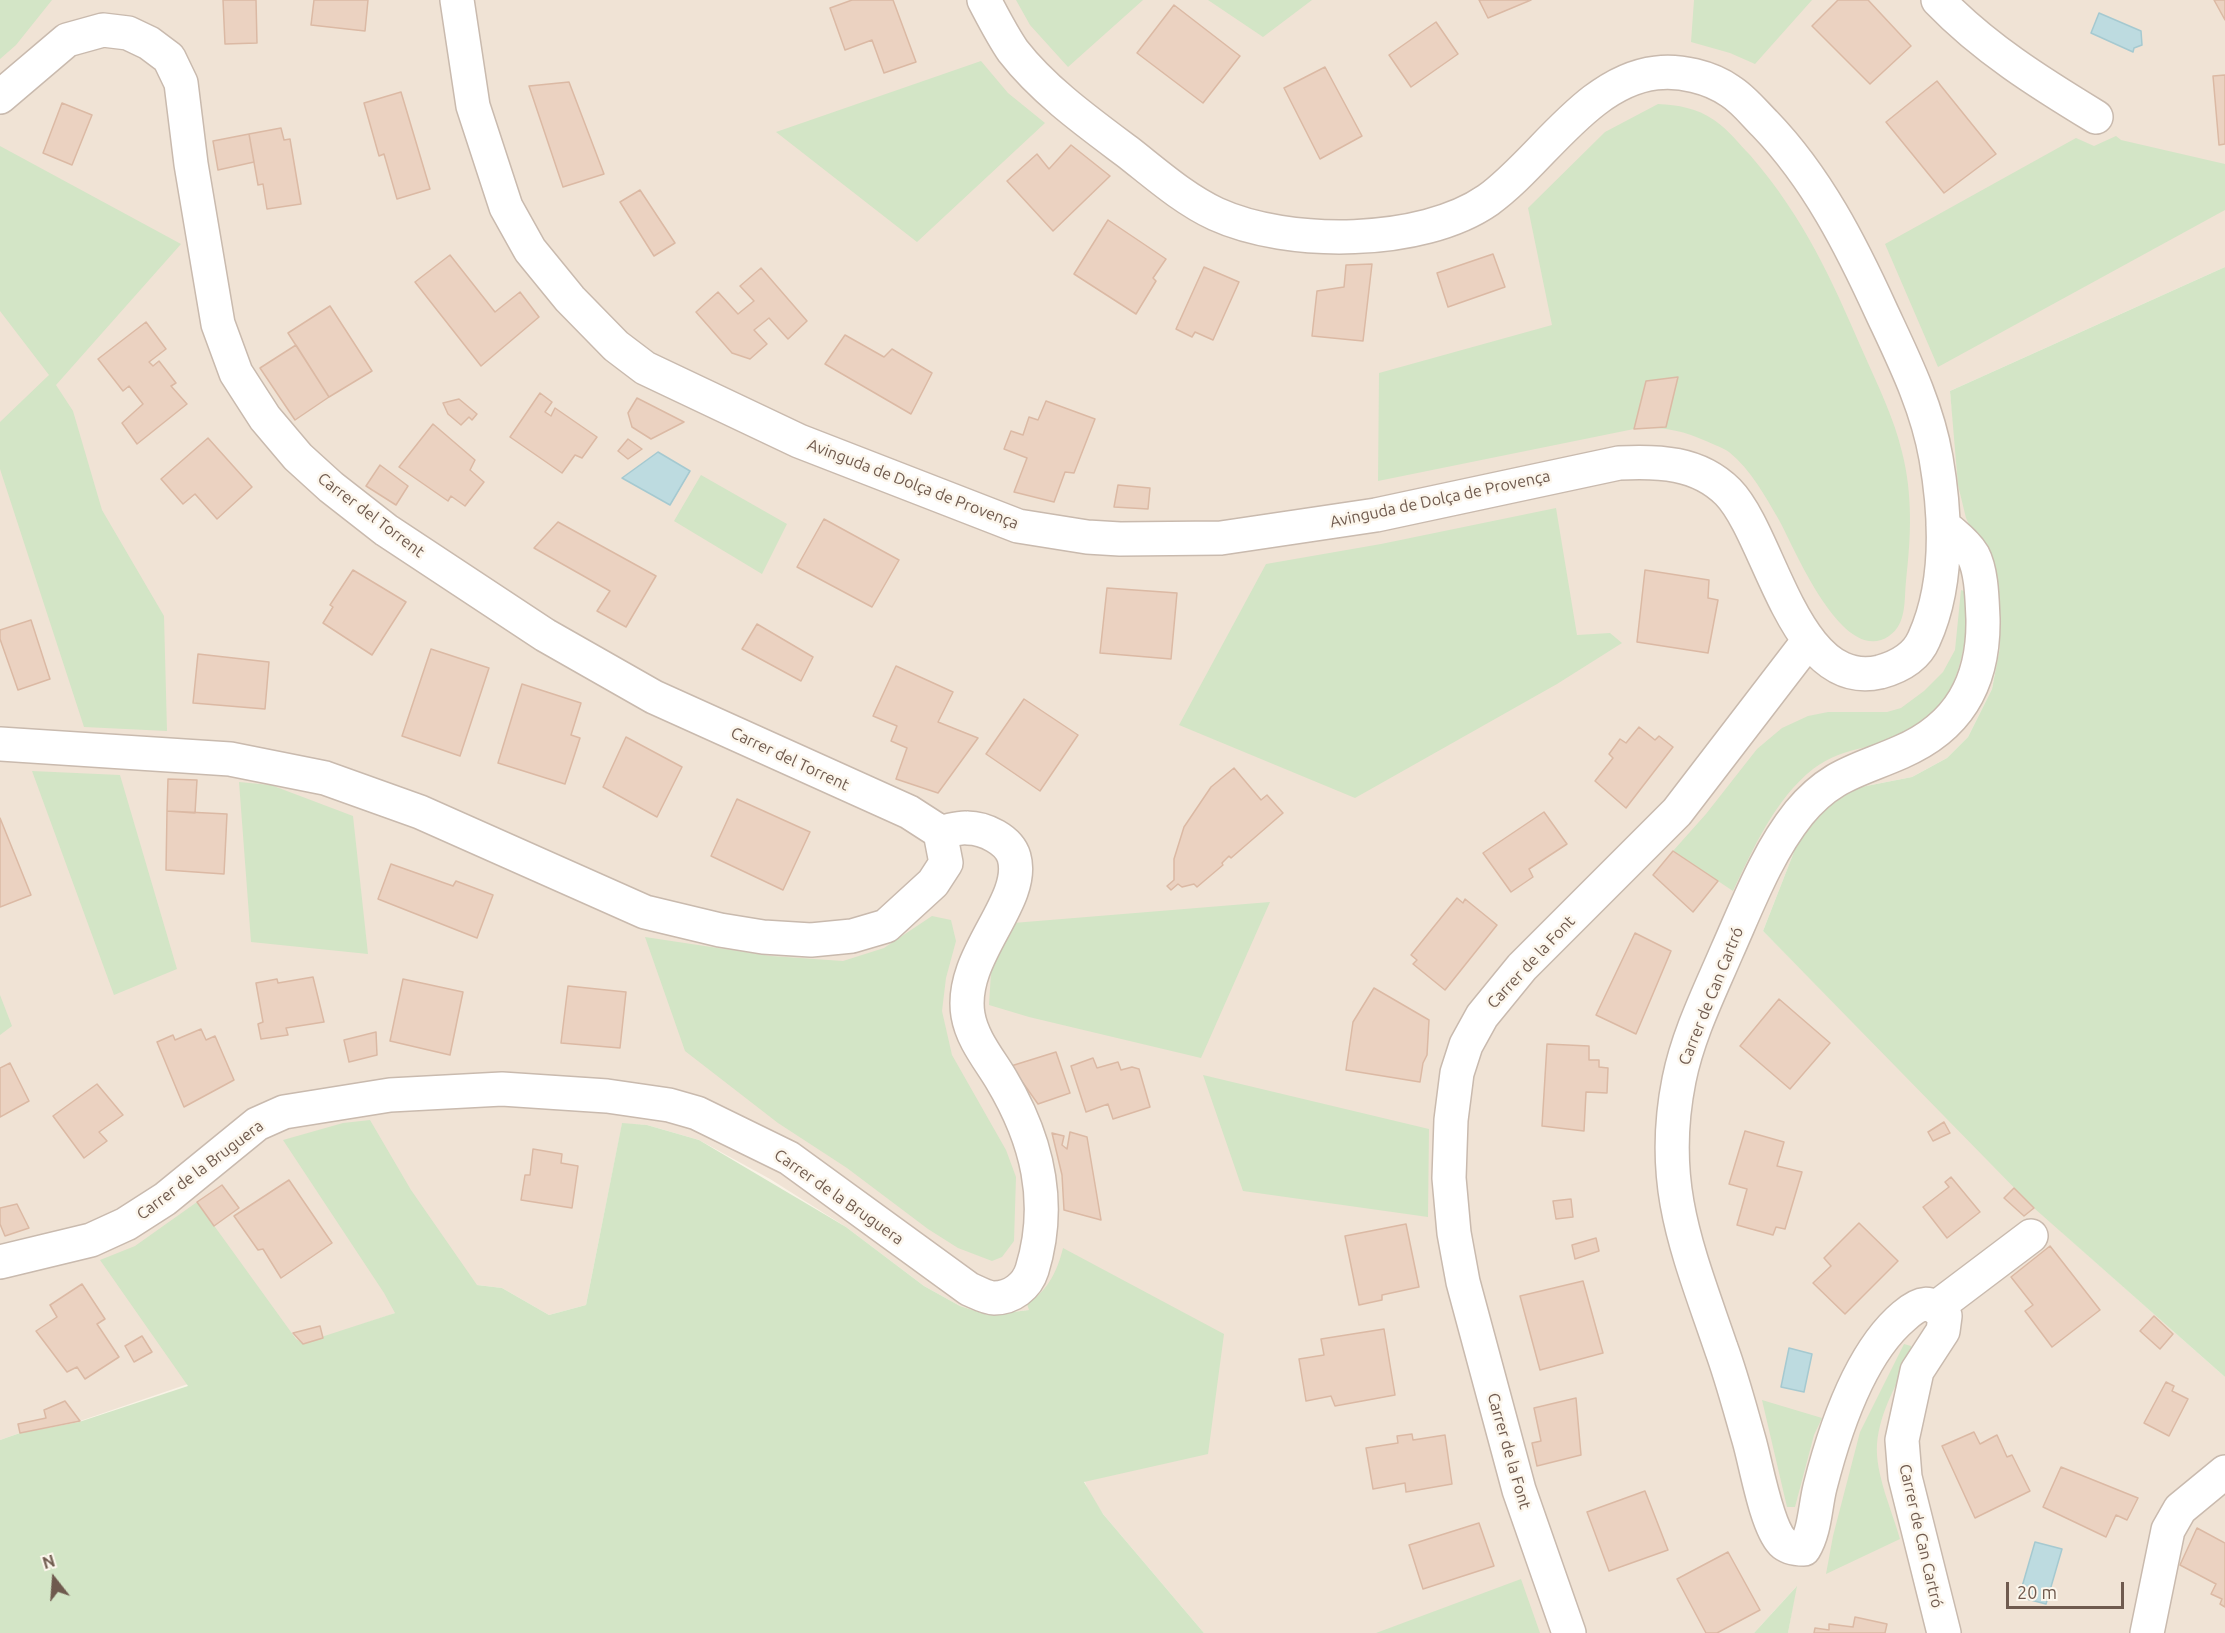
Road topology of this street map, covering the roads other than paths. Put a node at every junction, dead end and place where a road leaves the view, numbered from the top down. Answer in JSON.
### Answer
{"nodes":[{"id":1,"x":457,"y":0,"type":"edge"},
{"id":2,"x":984,"y":0,"type":"edge"},
{"id":3,"x":1938,"y":0,"type":"edge"},
{"id":4,"x":0,"y":97,"type":"edge"},
{"id":5,"x":2096,"y":117,"type":"dead end"},
{"id":6,"x":1943,"y":525,"type":"junction"},
{"id":7,"x":1809,"y":640,"type":"junction"},
{"id":8,"x":0,"y":744,"type":"edge"},
{"id":9,"x":940,"y":832,"type":"junction"},
{"id":10,"x":2031,"y":1236,"type":"dead end"},
{"id":11,"x":0,"y":1262,"type":"edge"},
{"id":12,"x":1937,"y":1306,"type":"junction"},
{"id":13,"x":2225,"y":1472,"type":"edge"},
{"id":14,"x":1569,"y":1633,"type":"edge"},
{"id":15,"x":1944,"y":1633,"type":"edge"},
{"id":16,"x":2147,"y":1633,"type":"edge"}],
"edges":[{"from":1,"to":7,"type":"street","name":"Avinguda de Dolça de Provença"},
{"from":2,"to":6,"type":"street","name":"Avinguda de Dolça de Provença"},
{"from":3,"to":5,"type":"street"},
{"from":4,"to":9,"type":"street","name":"Carrer del Torrent"},
{"from":6,"to":7,"type":"street","name":"Avinguda de Dolça de Provença"},
{"from":6,"to":12,"type":"street","name":"Carrer de Can Cartró"},
{"from":7,"to":14,"type":"street","name":"Carrer de la Font"},
{"from":8,"to":9,"type":"street"},
{"from":9,"to":11,"type":"street","name":"Carrer de la Bruguera"},
{"from":10,"to":12,"type":"street","name":"Carrer de Can Cartró"},
{"from":12,"to":15,"type":"street","name":"Carrer de Can Cartró"},
{"from":13,"to":16,"type":"street"}]}
